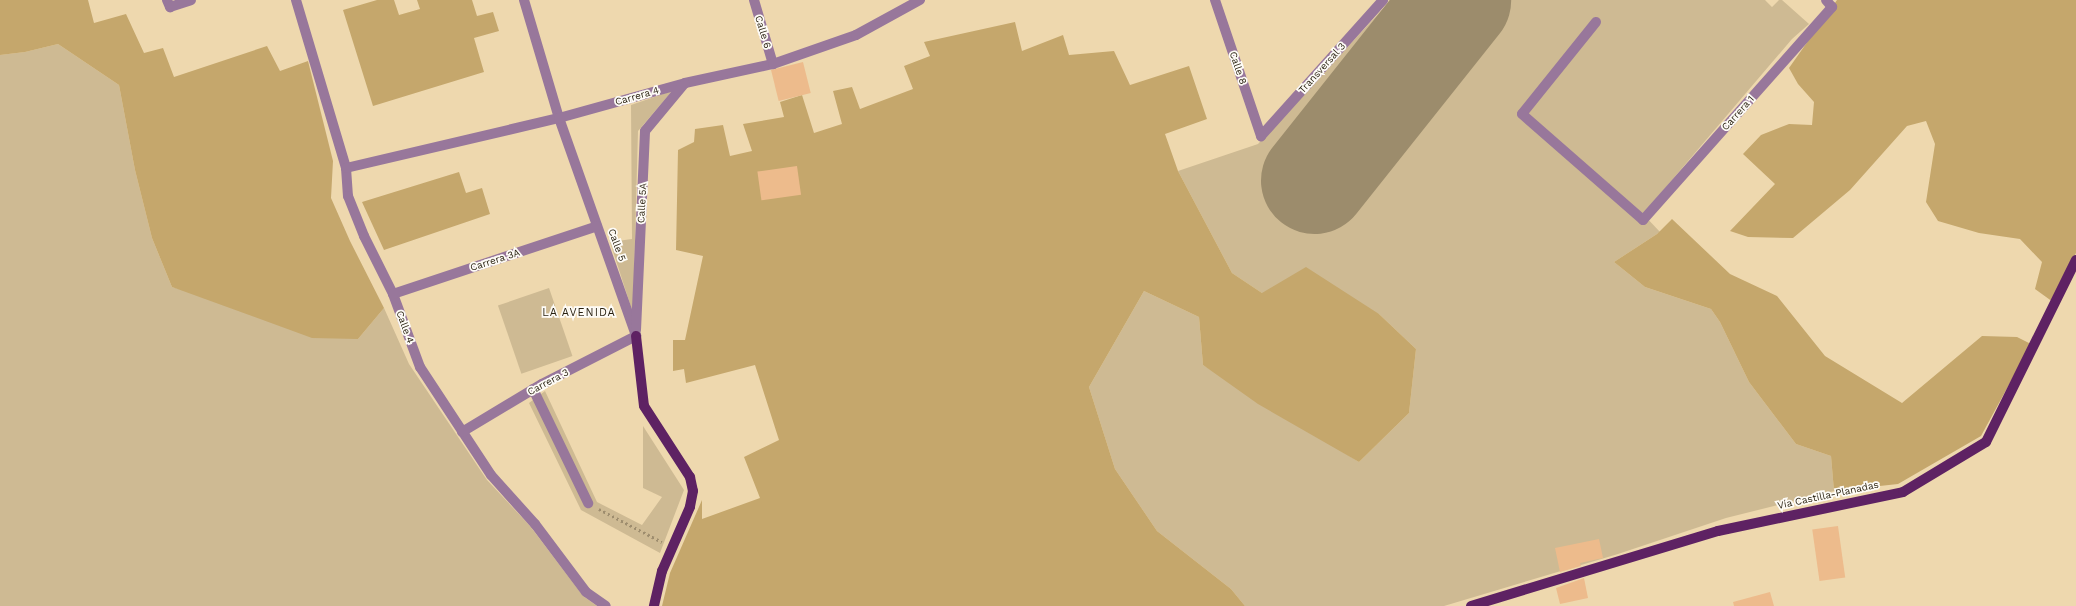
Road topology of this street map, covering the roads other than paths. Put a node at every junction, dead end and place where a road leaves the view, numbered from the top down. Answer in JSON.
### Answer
{"nodes":[{"id":1,"x":191,"y":0,"type":"edge"},
{"id":2,"x":296,"y":0,"type":"edge"},
{"id":3,"x":524,"y":0,"type":"edge"},
{"id":4,"x":754,"y":0,"type":"edge"},
{"id":5,"x":920,"y":0,"type":"edge"},
{"id":6,"x":1215,"y":0,"type":"edge"},
{"id":7,"x":1383,"y":0,"type":"edge"},
{"id":8,"x":1829,"y":3,"type":"edge"},
{"id":9,"x":169,"y":4,"type":"edge"},
{"id":10,"x":1596,"y":22,"type":"dead end"},
{"id":11,"x":773,"y":64,"type":"junction"},
{"id":12,"x":685,"y":83,"type":"junction"},
{"id":13,"x":559,"y":118,"type":"junction"},
{"id":14,"x":1261,"y":136,"type":"joint"},
{"id":15,"x":346,"y":168,"type":"junction"},
{"id":16,"x":597,"y":226,"type":"junction"},
{"id":17,"x":2076,"y":260,"type":"edge"},
{"id":18,"x":393,"y":294,"type":"junction"},
{"id":19,"x":636,"y":336,"type":"junction"},
{"id":20,"x":533,"y":389,"type":"junction"},
{"id":21,"x":462,"y":432,"type":"junction"},
{"id":22,"x":588,"y":503,"type":"road end"},
{"id":23,"x":606,"y":606,"type":"edge"},
{"id":24,"x":654,"y":606,"type":"edge"},
{"id":25,"x":1471,"y":606,"type":"edge"}],
"edges":[{"from":1,"to":9,"type":"street"},
{"from":2,"to":15,"type":"street","name":"Calle 4"},
{"from":3,"to":13,"type":"street","name":"Calle 5"},
{"from":4,"to":11,"type":"street","name":"Calle 6"},
{"from":5,"to":11,"type":"street","name":"Carrera 4"},
{"from":6,"to":14,"type":"street","name":"Calle 8"},
{"from":7,"to":14,"type":"street","name":"Transversal 3"},
{"from":8,"to":10,"type":"street","name":"Carrera 1"},
{"from":11,"to":12,"type":"street","name":"Carrera 4"},
{"from":12,"to":13,"type":"street","name":"Carrera 4"},
{"from":12,"to":19,"type":"street","name":"Calle 5A"},
{"from":13,"to":15,"type":"street","name":"Carrera 4"},
{"from":13,"to":16,"type":"street","name":"Calle 5"},
{"from":15,"to":18,"type":"street","name":"Calle 4"},
{"from":16,"to":18,"type":"street","name":"Carrera 3A"},
{"from":16,"to":19,"type":"street","name":"Calle 5"},
{"from":17,"to":25,"type":"main road","name":"Vía Castilla-Planadas"},
{"from":18,"to":21,"type":"street","name":"Calle 4"},
{"from":19,"to":20,"type":"street","name":"Carrera 3"},
{"from":19,"to":24,"type":"main road","name":"Calle 5"},
{"from":20,"to":21,"type":"street","name":"Carrera 3"},
{"from":20,"to":22,"type":"street"},
{"from":21,"to":23,"type":"street","name":"Calle 4"}]}
